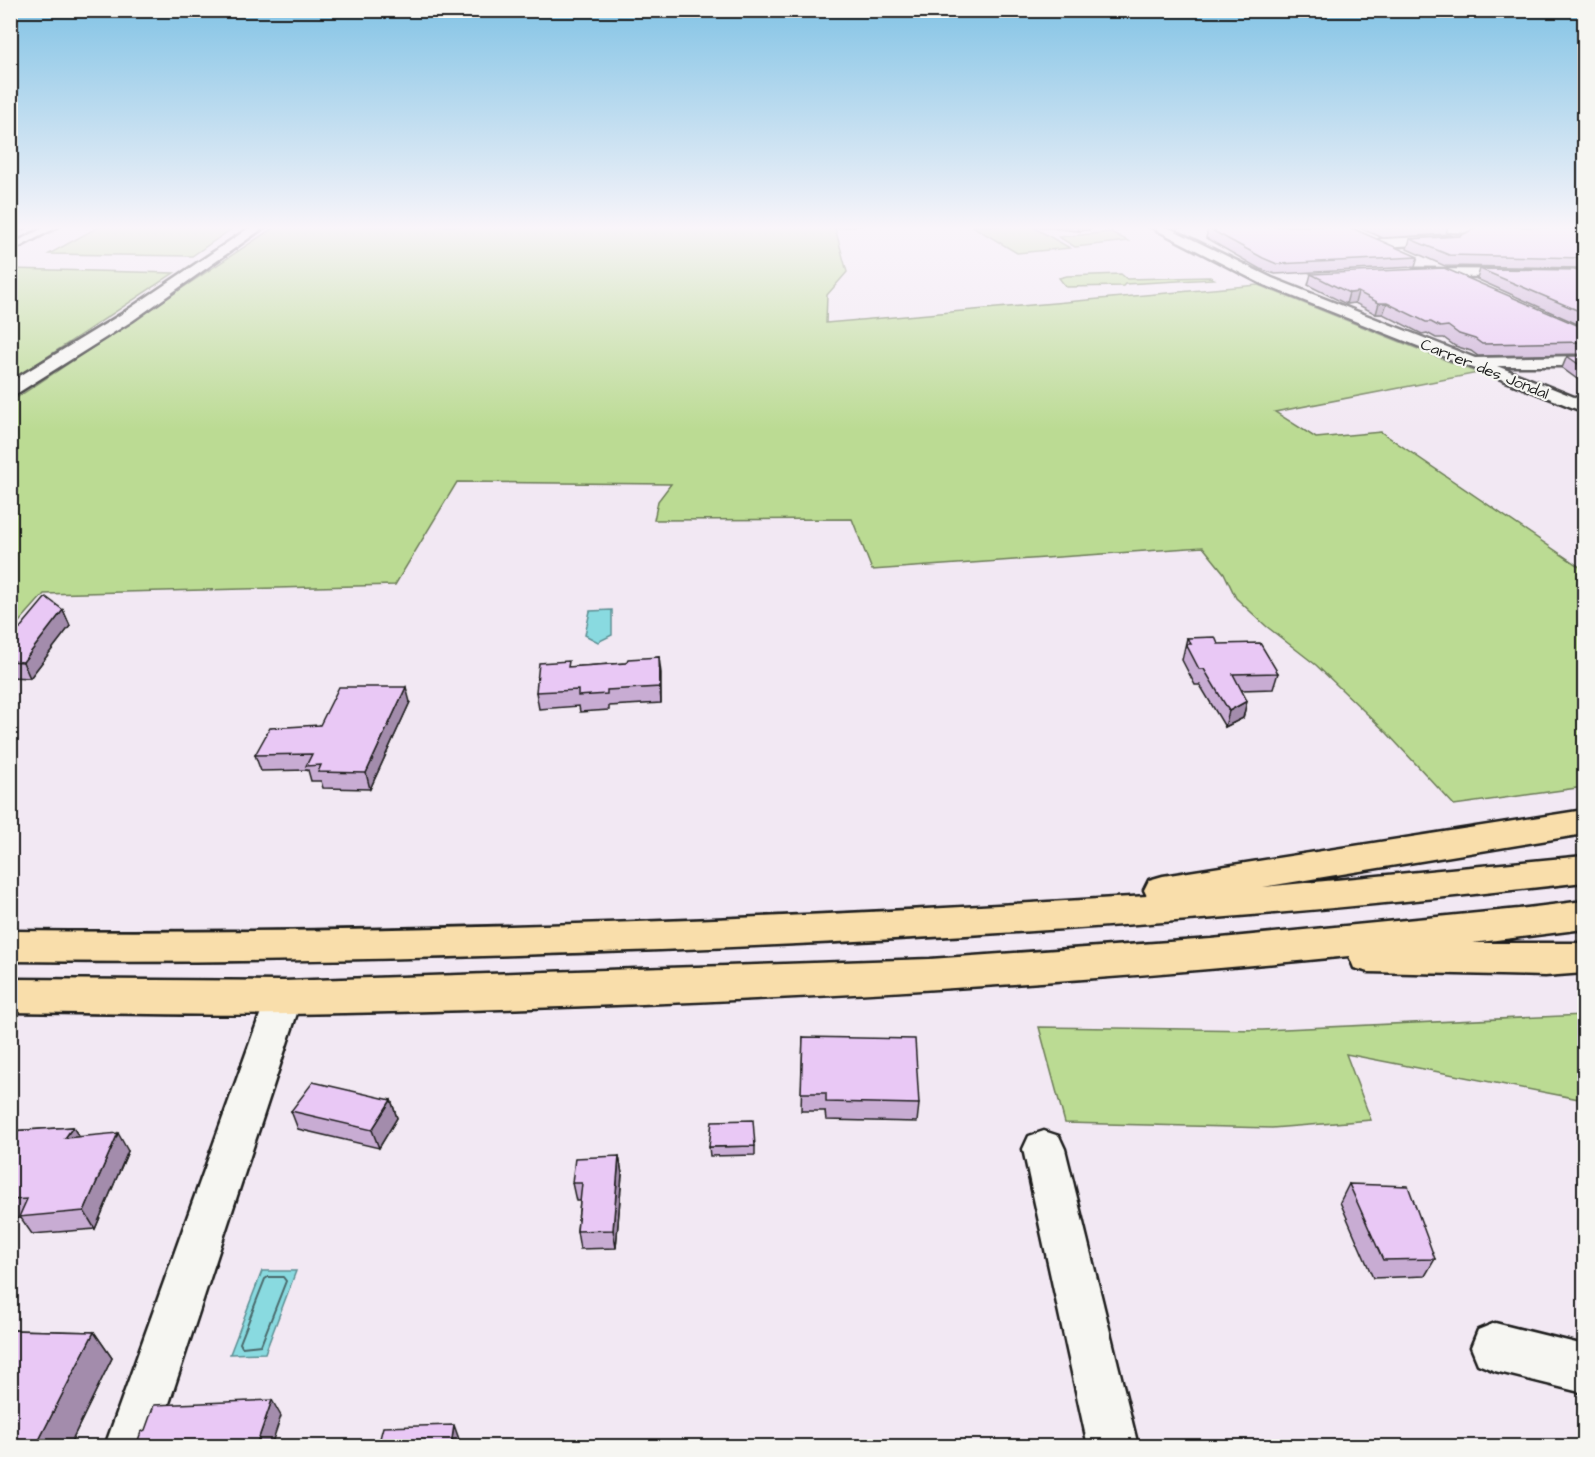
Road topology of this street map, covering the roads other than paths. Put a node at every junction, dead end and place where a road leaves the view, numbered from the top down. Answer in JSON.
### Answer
{"nodes":[{"id":1,"x":161,"y":294,"type":"edge"},
{"id":2,"x":1302,"y":294,"type":"edge"},
{"id":3,"x":1467,"y":361,"type":"junction"},
{"id":4,"x":1584,"y":361,"type":"edge"},
{"id":5,"x":10,"y":390,"type":"edge"},
{"id":6,"x":1584,"y":407,"type":"edge"},
{"id":7,"x":1584,"y":822,"type":"edge"},
{"id":8,"x":1584,"y":869,"type":"edge"},
{"id":9,"x":1584,"y":915,"type":"edge"},
{"id":10,"x":966,"y":922,"type":"junction"},
{"id":11,"x":10,"y":946,"type":"edge"},
{"id":12,"x":1211,"y":954,"type":"junction"},
{"id":13,"x":1584,"y":958,"type":"edge"},
{"id":14,"x":10,"y":995,"type":"edge"},
{"id":15,"x":284,"y":998,"type":"junction"},
{"id":16,"x":1044,"y":1149,"type":"dead end"},
{"id":17,"x":1495,"y":1347,"type":"dead end"},
{"id":18,"x":1584,"y":1369,"type":"edge"},
{"id":19,"x":130,"y":1446,"type":"edge"},
{"id":20,"x":1113,"y":1446,"type":"edge"}],
"edges":[{"from":1,"to":5,"type":"street"},
{"from":2,"to":3,"type":"street","name":"Carrer des Jondal"},
{"from":3,"to":4,"type":"street"},
{"from":3,"to":6,"type":"street","name":"Carrer des Jondal"},
{"from":7,"to":10,"type":"highway"},
{"from":8,"to":10,"type":"highway"},
{"from":9,"to":12,"type":"highway"},
{"from":10,"to":11,"type":"highway"},
{"from":12,"to":13,"type":"highway"},
{"from":12,"to":15,"type":"highway"},
{"from":14,"to":15,"type":"highway"},
{"from":15,"to":19,"type":"street"},
{"from":16,"to":20,"type":"street"},
{"from":17,"to":18,"type":"street"}]}
